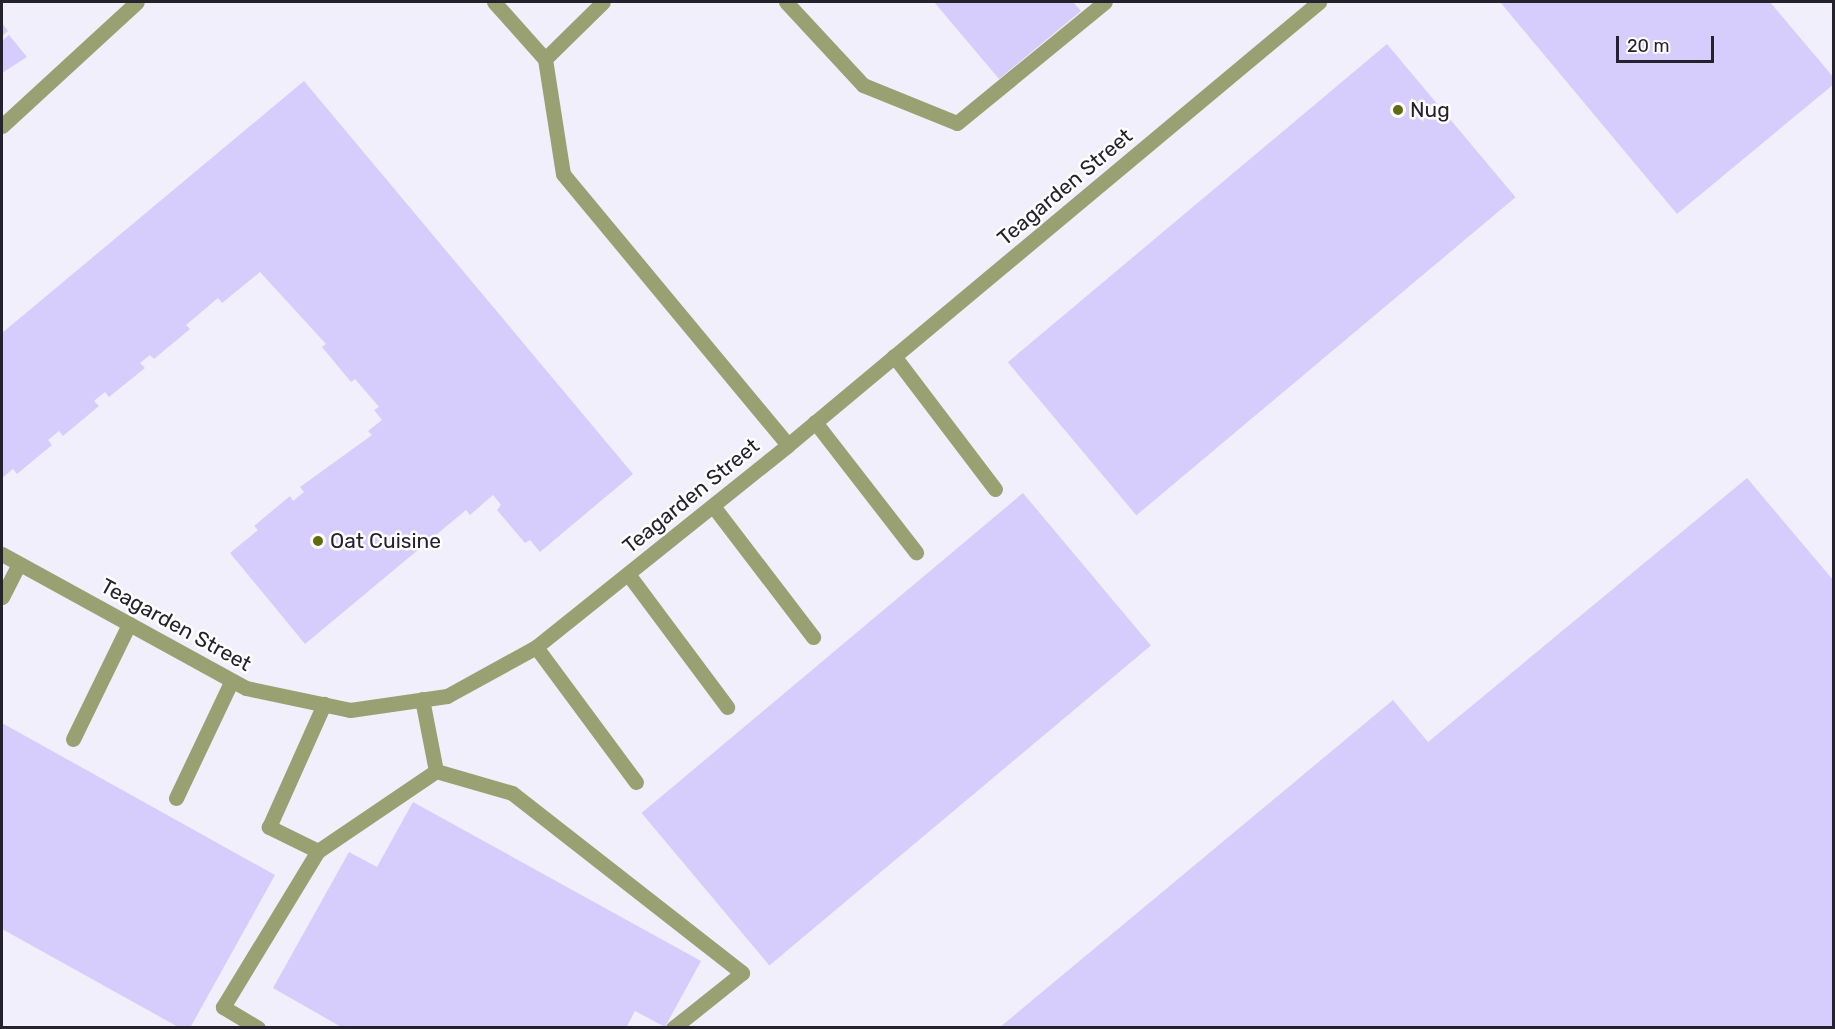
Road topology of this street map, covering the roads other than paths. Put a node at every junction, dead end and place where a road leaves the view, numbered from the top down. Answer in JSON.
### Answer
{"nodes":[{"id":1,"x":136,"y":2,"type":"edge"},
{"id":2,"x":494,"y":2,"type":"edge"},
{"id":3,"x":603,"y":2,"type":"edge"},
{"id":4,"x":786,"y":2,"type":"edge"},
{"id":5,"x":1104,"y":2,"type":"edge"},
{"id":6,"x":1319,"y":2,"type":"edge"},
{"id":7,"x":545,"y":59,"type":"junction"},
{"id":8,"x":2,"y":126,"type":"edge"},
{"id":9,"x":894,"y":356,"type":"junction"},
{"id":10,"x":815,"y":422,"type":"junction"},
{"id":11,"x":788,"y":445,"type":"junction"},
{"id":12,"x":995,"y":489,"type":"dead end"},
{"id":13,"x":713,"y":506,"type":"junction"},
{"id":14,"x":916,"y":552,"type":"dead end"},
{"id":15,"x":2,"y":554,"type":"edge"},
{"id":16,"x":19,"y":564,"type":"junction"},
{"id":17,"x":628,"y":574,"type":"junction"},
{"id":18,"x":2,"y":597,"type":"edge"},
{"id":19,"x":129,"y":624,"type":"junction"},
{"id":20,"x":813,"y":637,"type":"dead end"},
{"id":21,"x":536,"y":647,"type":"junction"},
{"id":22,"x":231,"y":682,"type":"junction"},
{"id":23,"x":422,"y":699,"type":"junction"},
{"id":24,"x":324,"y":704,"type":"junction"},
{"id":25,"x":727,"y":707,"type":"dead end"},
{"id":26,"x":73,"y":739,"type":"dead end"},
{"id":27,"x":435,"y":771,"type":"junction"},
{"id":28,"x":636,"y":782,"type":"dead end"},
{"id":29,"x":177,"y":798,"type":"dead end"},
{"id":30,"x":318,"y":851,"type":"junction"},
{"id":31,"x":258,"y":1028,"type":"edge"},
{"id":32,"x":673,"y":1028,"type":"edge"}],
"edges":[{"from":1,"to":8,"type":"street"},
{"from":2,"to":7,"type":"street"},
{"from":3,"to":7,"type":"street"},
{"from":4,"to":5,"type":"street"},
{"from":6,"to":9,"type":"street","name":"Teagarden Street"},
{"from":7,"to":11,"type":"street"},
{"from":9,"to":10,"type":"street","name":"Teagarden Street"},
{"from":9,"to":12,"type":"street"},
{"from":10,"to":11,"type":"street","name":"Teagarden Street"},
{"from":10,"to":14,"type":"street"},
{"from":11,"to":13,"type":"street","name":"Teagarden Street"},
{"from":13,"to":17,"type":"street","name":"Teagarden Street"},
{"from":13,"to":20,"type":"street"},
{"from":15,"to":16,"type":"street","name":"Teagarden Street"},
{"from":16,"to":18,"type":"street"},
{"from":16,"to":19,"type":"street","name":"Teagarden Street"},
{"from":17,"to":21,"type":"street","name":"Teagarden Street"},
{"from":17,"to":25,"type":"street"},
{"from":19,"to":22,"type":"street","name":"Teagarden Street"},
{"from":19,"to":26,"type":"street"},
{"from":21,"to":23,"type":"street","name":"Teagarden Street"},
{"from":21,"to":28,"type":"street"},
{"from":22,"to":24,"type":"street","name":"Teagarden Street"},
{"from":22,"to":29,"type":"street"},
{"from":23,"to":24,"type":"street","name":"Teagarden Street"},
{"from":23,"to":27,"type":"street"},
{"from":24,"to":30,"type":"street"},
{"from":27,"to":30,"type":"street"},
{"from":27,"to":32,"type":"street"},
{"from":30,"to":31,"type":"street"}]}
